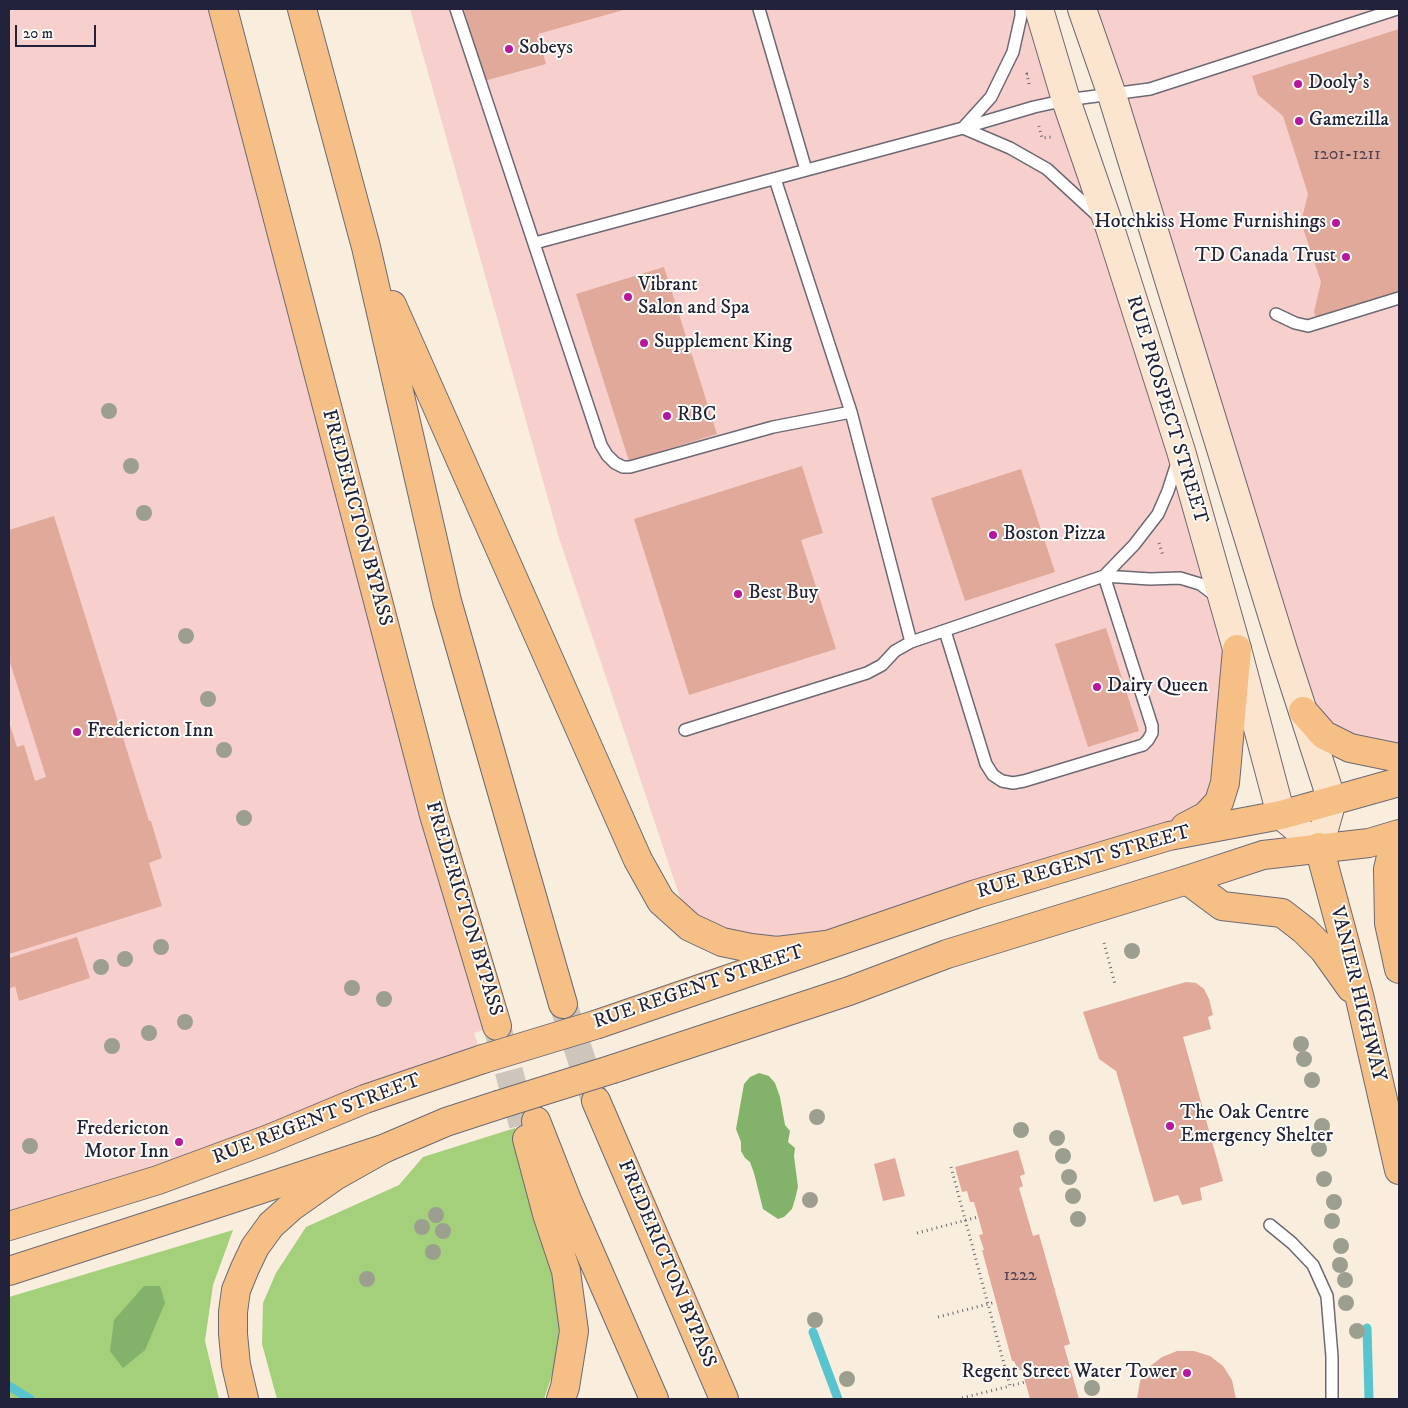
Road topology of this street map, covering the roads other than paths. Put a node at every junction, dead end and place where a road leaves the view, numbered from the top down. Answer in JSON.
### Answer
{"nodes":[{"id":1,"x":223,"y":9,"type":"edge"},
{"id":2,"x":302,"y":9,"type":"edge"},
{"id":3,"x":456,"y":9,"type":"edge"},
{"id":4,"x":759,"y":9,"type":"edge"},
{"id":5,"x":1021,"y":9,"type":"edge"},
{"id":6,"x":1039,"y":9,"type":"edge"},
{"id":7,"x":1082,"y":9,"type":"edge"},
{"id":8,"x":1397,"y":9,"type":"edge"},
{"id":9,"x":1112,"y":95,"type":"junction"},
{"id":10,"x":1066,"y":100,"type":"junction"},
{"id":11,"x":963,"y":128,"type":"junction"},
{"id":12,"x":806,"y":170,"type":"junction"},
{"id":13,"x":775,"y":179,"type":"junction"},
{"id":14,"x":1110,"y":228,"type":"junction"},
{"id":15,"x":536,"y":243,"type":"junction"},
{"id":16,"x":366,"y":247,"type":"junction"},
{"id":17,"x":1399,"y":298,"type":"edge"},
{"id":18,"x":1276,"y":314,"type":"dead end"},
{"id":19,"x":851,"y":412,"type":"junction"},
{"id":20,"x":1180,"y":451,"type":"junction"},
{"id":21,"x":1104,"y":576,"type":"junction"},
{"id":22,"x":1223,"y":602,"type":"junction"},
{"id":23,"x":945,"y":631,"type":"junction"},
{"id":24,"x":911,"y":642,"type":"junction"},
{"id":25,"x":1238,"y":649,"type":"junction"},
{"id":26,"x":1303,"y":711,"type":"junction"},
{"id":27,"x":685,"y":730,"type":"dead end"},
{"id":28,"x":1399,"y":758,"type":"edge"},
{"id":29,"x":1399,"y":782,"type":"edge"},
{"id":30,"x":1332,"y":801,"type":"junction"},
{"id":31,"x":1281,"y":815,"type":"junction"},
{"id":32,"x":1399,"y":834,"type":"edge"},
{"id":33,"x":1169,"y":836,"type":"junction"},
{"id":34,"x":1399,"y":838,"type":"edge"},
{"id":35,"x":1319,"y":847,"type":"junction"},
{"id":36,"x":1186,"y":880,"type":"junction"},
{"id":37,"x":826,"y":945,"type":"junction"},
{"id":38,"x":1399,"y":969,"type":"edge"},
{"id":39,"x":1360,"y":999,"type":"junction"},
{"id":40,"x":564,"y":1004,"type":"tunnel mouth"},
{"id":41,"x":497,"y":1026,"type":"tunnel mouth"},
{"id":42,"x":596,"y":1101,"type":"tunnel mouth"},
{"id":43,"x":383,"y":1149,"type":"junction"},
{"id":44,"x":1399,"y":1162,"type":"edge"},
{"id":45,"x":1270,"y":1225,"type":"dead end"},
{"id":46,"x":9,"y":1226,"type":"edge"},
{"id":47,"x":9,"y":1271,"type":"edge"},
{"id":48,"x":244,"y":1399,"type":"edge"},
{"id":49,"x":561,"y":1399,"type":"edge"},
{"id":50,"x":654,"y":1399,"type":"edge"},
{"id":51,"x":724,"y":1399,"type":"edge"},
{"id":52,"x":1332,"y":1399,"type":"edge"}],
"edges":[{"from":1,"to":41,"type":"main road","name":"FREDERICTON BYPASS"},
{"from":2,"to":16,"type":"main road"},
{"from":3,"to":15,"type":"lane"},
{"from":4,"to":12,"type":"lane"},
{"from":5,"to":11,"type":"lane"},
{"from":6,"to":10,"type":"main road","name":"RUE PROSPECT STREET"},
{"from":7,"to":9,"type":"main road","name":"RUE PROSPECT STREET"},
{"from":8,"to":9,"type":"lane"},
{"from":9,"to":10,"type":"lane"},
{"from":9,"to":26,"type":"main road","name":"RUE PROSPECT STREET"},
{"from":10,"to":11,"type":"lane"},
{"from":10,"to":14,"type":"main road","name":"RUE PROSPECT STREET"},
{"from":11,"to":12,"type":"lane"},
{"from":11,"to":14,"type":"lane"},
{"from":12,"to":13,"type":"lane"},
{"from":13,"to":15,"type":"lane"},
{"from":13,"to":19,"type":"lane"},
{"from":14,"to":20,"type":"main road","name":"RUE PROSPECT STREET"},
{"from":15,"to":19,"type":"lane"},
{"from":16,"to":37,"type":"main road"},
{"from":16,"to":40,"type":"main road"},
{"from":17,"to":18,"type":"lane"},
{"from":19,"to":24,"type":"lane"},
{"from":20,"to":21,"type":"lane"},
{"from":20,"to":22,"type":"main road","name":"RUE PROSPECT STREET"},
{"from":21,"to":22,"type":"lane"},
{"from":21,"to":23,"type":"lane"},
{"from":21,"to":23,"type":"lane"},
{"from":22,"to":25,"type":"main road","name":"RUE PROSPECT STREET"},
{"from":23,"to":24,"type":"lane"},
{"from":24,"to":27,"type":"lane"},
{"from":25,"to":31,"type":"main road","name":"RUE PROSPECT STREET"},
{"from":25,"to":33,"type":"main road"},
{"from":26,"to":28,"type":"main road"},
{"from":26,"to":30,"type":"main road","name":"RUE PROSPECT STREET"},
{"from":29,"to":30,"type":"main road","name":"RUE REGENT STREET"},
{"from":30,"to":31,"type":"main road","name":"RUE REGENT STREET"},
{"from":30,"to":35,"type":"main road"},
{"from":31,"to":33,"type":"main road","name":"RUE REGENT STREET"},
{"from":31,"to":35,"type":"main road"},
{"from":32,"to":35,"type":"main road"},
{"from":33,"to":37,"type":"main road","name":"RUE REGENT STREET"},
{"from":34,"to":38,"type":"main road"},
{"from":35,"to":36,"type":"main road"},
{"from":35,"to":39,"type":"main road","name":"VANIER HIGHWAY"},
{"from":36,"to":39,"type":"main road"},
{"from":36,"to":43,"type":"main road","bridge":true},
{"from":37,"to":46,"type":"main road","name":"RUE REGENT STREET","bridge":true},
{"from":39,"to":44,"type":"main road","name":"VANIER HIGHWAY"},
{"from":42,"to":51,"type":"main road","name":"FREDERICTON BYPASS"},
{"from":43,"to":47,"type":"main road"},
{"from":43,"to":48,"type":"main road"},
{"from":45,"to":52,"type":"lane"},
{"from":49,"to":50,"type":"main road"}]}
